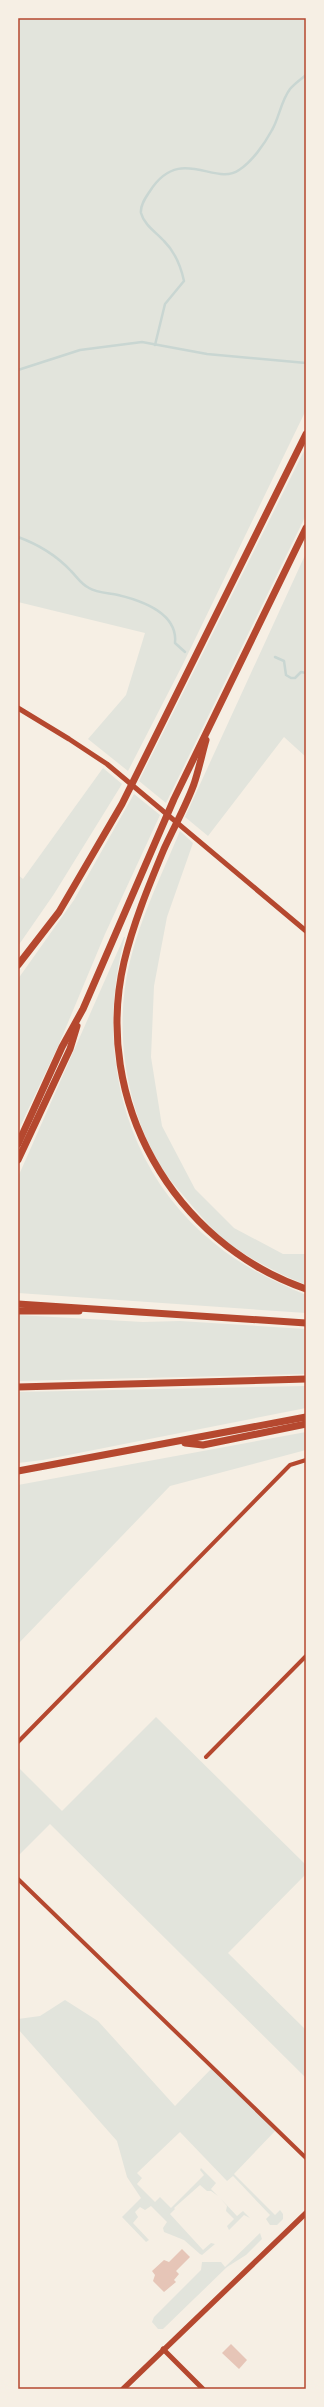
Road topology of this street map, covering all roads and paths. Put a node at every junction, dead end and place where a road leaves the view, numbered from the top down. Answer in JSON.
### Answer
{"nodes":[{"id":1,"x":306,"y":434,"type":"edge"},
{"id":2,"x":306,"y":528,"type":"edge"},
{"id":3,"x":18,"y":708,"type":"edge"},
{"id":4,"x":212,"y":719,"type":"junction"},
{"id":5,"x":306,"y":931,"type":"edge"},
{"id":6,"x":18,"y":965,"type":"edge"},
{"id":7,"x":83,"y":1009,"type":"junction"},
{"id":8,"x":18,"y":1144,"type":"edge"},
{"id":9,"x":18,"y":1160,"type":"edge"},
{"id":10,"x":306,"y":1289,"type":"edge"},
{"id":11,"x":18,"y":1304,"type":"edge"},
{"id":12,"x":113,"y":1310,"type":"junction"},
{"id":13,"x":18,"y":1311,"type":"edge"},
{"id":14,"x":306,"y":1323,"type":"edge"},
{"id":15,"x":306,"y":1379,"type":"edge"},
{"id":16,"x":18,"y":1387,"type":"edge"},
{"id":17,"x":306,"y":1417,"type":"edge"},
{"id":18,"x":306,"y":1424,"type":"edge"},
{"id":19,"x":177,"y":1442,"type":"junction"},
{"id":20,"x":306,"y":1460,"type":"edge"},
{"id":21,"x":18,"y":1471,"type":"edge"},
{"id":22,"x":306,"y":1656,"type":"edge"},
{"id":23,"x":18,"y":1742,"type":"edge"},
{"id":24,"x":206,"y":1757,"type":"dead end"},
{"id":25,"x":18,"y":1879,"type":"edge"},
{"id":26,"x":306,"y":2158,"type":"edge"},
{"id":27,"x":306,"y":2213,"type":"edge"},
{"id":28,"x":163,"y":2349,"type":"junction"},
{"id":29,"x":123,"y":2389,"type":"edge"},
{"id":30,"x":203,"y":2389,"type":"edge"}],
"edges":[{"from":1,"to":6,"type":"highway"},
{"from":2,"to":4,"type":"highway"},
{"from":3,"to":5,"type":"street"},
{"from":4,"to":7,"type":"highway"},
{"from":4,"to":10,"type":"highway"},
{"from":7,"to":8,"type":"highway"},
{"from":7,"to":9,"type":"highway"},
{"from":11,"to":12,"type":"highway"},
{"from":12,"to":13,"type":"highway"},
{"from":12,"to":14,"type":"highway"},
{"from":15,"to":16,"type":"highway"},
{"from":17,"to":19,"type":"highway"},
{"from":18,"to":19,"type":"highway"},
{"from":19,"to":21,"type":"highway"},
{"from":20,"to":23,"type":"street"},
{"from":22,"to":24,"type":"street"},
{"from":25,"to":26,"type":"street"},
{"from":27,"to":28,"type":"main road"},
{"from":28,"to":29,"type":"main road"},
{"from":28,"to":30,"type":"street"}]}
